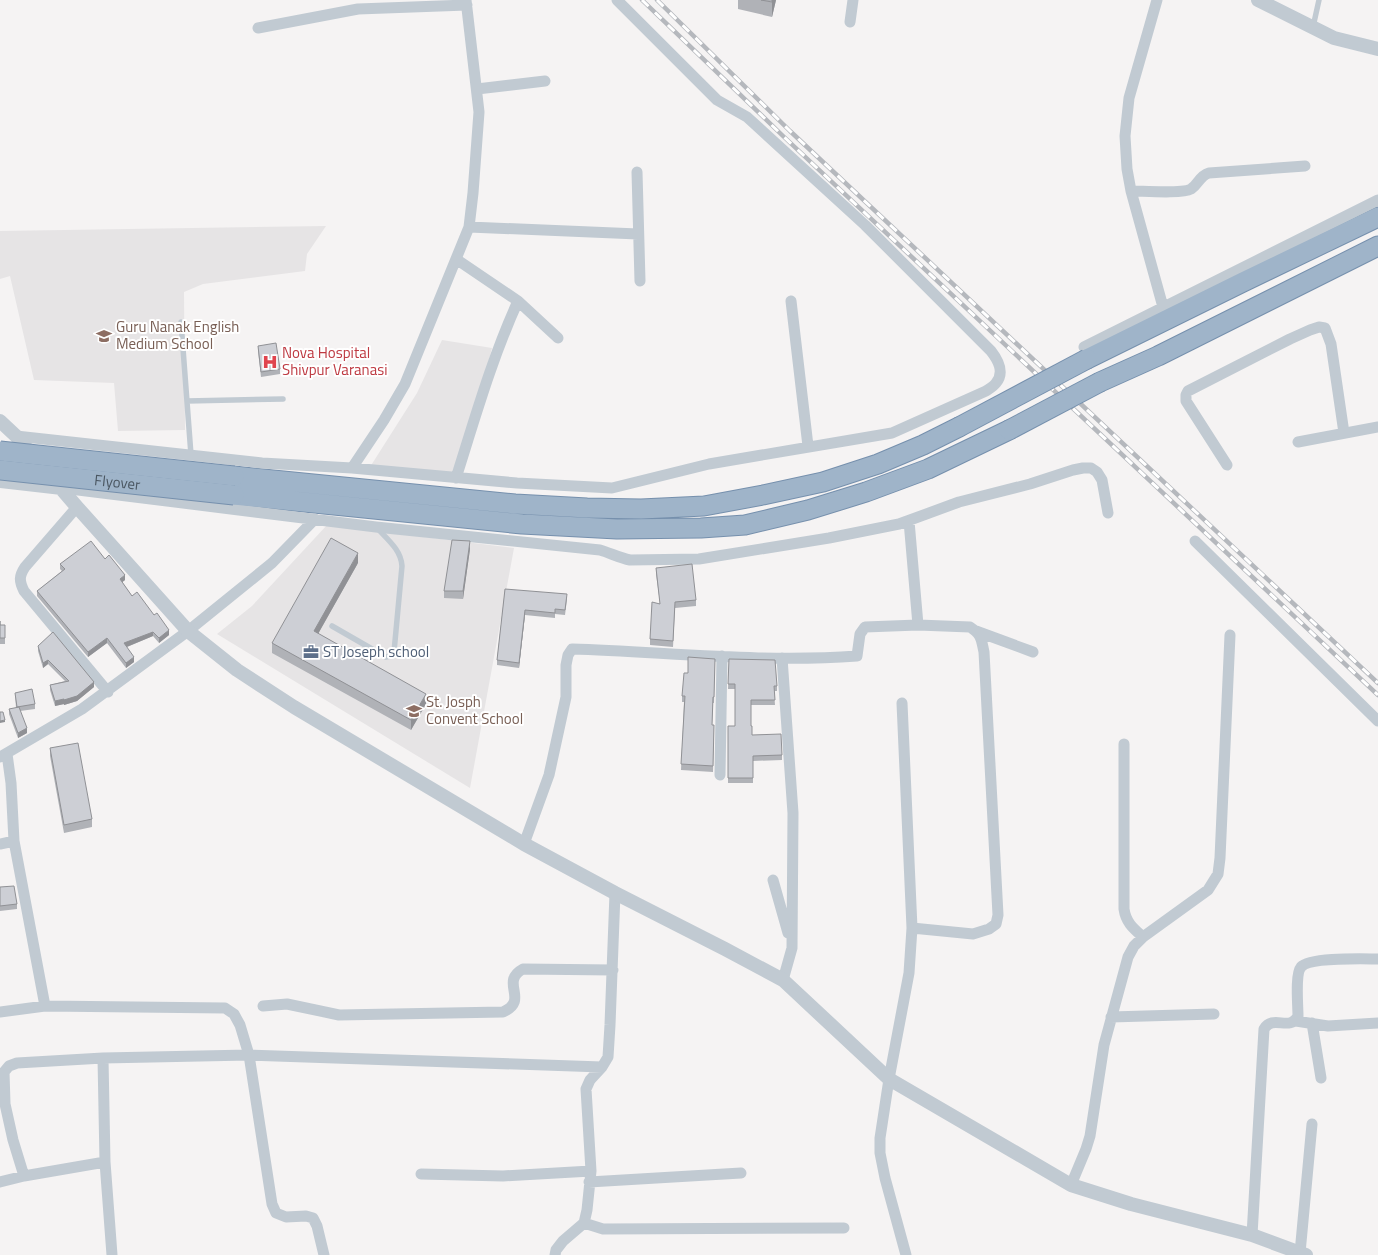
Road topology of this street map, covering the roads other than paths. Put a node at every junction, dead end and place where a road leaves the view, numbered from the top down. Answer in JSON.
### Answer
{"nodes":[{"id":1,"x":617,"y":0,"type":"edge"},
{"id":2,"x":853,"y":0,"type":"edge"},
{"id":3,"x":1157,"y":0,"type":"edge"},
{"id":4,"x":1259,"y":0,"type":"edge"},
{"id":5,"x":1319,"y":0,"type":"edge"},
{"id":6,"x":466,"y":2,"type":"edge"},
{"id":7,"x":850,"y":22,"type":"dead end"},
{"id":8,"x":1313,"y":27,"type":"junction"},
{"id":9,"x":258,"y":28,"type":"dead end"},
{"id":10,"x":1378,"y":49,"type":"edge"},
{"id":11,"x":545,"y":81,"type":"dead end"},
{"id":12,"x":476,"y":89,"type":"junction"},
{"id":13,"x":1306,"y":166,"type":"dead end"},
{"id":14,"x":637,"y":172,"type":"dead end"},
{"id":15,"x":1131,"y":191,"type":"junction"},
{"id":16,"x":1378,"y":200,"type":"edge"},
{"id":17,"x":1378,"y":217,"type":"edge"},
{"id":18,"x":469,"y":226,"type":"junction"},
{"id":19,"x":638,"y":234,"type":"junction"},
{"id":20,"x":1378,"y":246,"type":"edge"},
{"id":21,"x":456,"y":259,"type":"junction"},
{"id":22,"x":640,"y":281,"type":"dead end"},
{"id":23,"x":518,"y":301,"type":"junction"},
{"id":24,"x":791,"y":301,"type":"dead end"},
{"id":25,"x":1163,"y":307,"type":"junction"},
{"id":26,"x":181,"y":322,"type":"dead end"},
{"id":27,"x":558,"y":338,"type":"dead end"},
{"id":28,"x":1086,"y":353,"type":"junction"},
{"id":29,"x":283,"y":399,"type":"dead end"},
{"id":30,"x":187,"y":402,"type":"junction"},
{"id":31,"x":0,"y":421,"type":"edge"},
{"id":32,"x":1378,"y":426,"type":"edge"},
{"id":33,"x":1344,"y":433,"type":"junction"},
{"id":34,"x":0,"y":434,"type":"edge"},
{"id":35,"x":16,"y":436,"type":"junction"},
{"id":36,"x":1298,"y":442,"type":"dead end"},
{"id":37,"x":808,"y":446,"type":"junction"},
{"id":38,"x":0,"y":451,"type":"edge"},
{"id":39,"x":191,"y":455,"type":"junction"},
{"id":40,"x":1227,"y":465,"type":"dead end"},
{"id":41,"x":352,"y":468,"type":"junction"},
{"id":42,"x":0,"y":470,"type":"edge"},
{"id":43,"x":456,"y":478,"type":"junction"},
{"id":44,"x":0,"y":481,"type":"edge"},
{"id":45,"x":234,"y":486,"type":"junction"},
{"id":46,"x":62,"y":488,"type":"junction"},
{"id":47,"x":77,"y":507,"type":"junction"},
{"id":48,"x":1108,"y":513,"type":"dead end"},
{"id":49,"x":315,"y":519,"type":"junction"},
{"id":50,"x":909,"y":521,"type":"junction"},
{"id":51,"x":376,"y":528,"type":"junction"},
{"id":52,"x":1195,"y":541,"type":"dead end"},
{"id":53,"x":918,"y":625,"type":"junction"},
{"id":54,"x":332,"y":626,"type":"dead end"},
{"id":55,"x":188,"y":631,"type":"junction"},
{"id":56,"x":976,"y":631,"type":"junction"},
{"id":57,"x":1230,"y":635,"type":"dead end"},
{"id":58,"x":1033,"y":652,"type":"dead end"},
{"id":59,"x":722,"y":656,"type":"junction"},
{"id":60,"x":782,"y":658,"type":"junction"},
{"id":61,"x":108,"y":692,"type":"junction"},
{"id":62,"x":902,"y":703,"type":"dead end"},
{"id":63,"x":1378,"y":721,"type":"edge"},
{"id":64,"x":1124,"y":744,"type":"dead end"},
{"id":65,"x":3,"y":756,"type":"edge"},
{"id":66,"x":720,"y":775,"type":"dead end"},
{"id":67,"x":14,"y":841,"type":"junction"},
{"id":68,"x":0,"y":844,"type":"edge"},
{"id":69,"x":524,"y":844,"type":"junction"},
{"id":70,"x":773,"y":880,"type":"dead end"},
{"id":71,"x":615,"y":893,"type":"junction"},
{"id":72,"x":912,"y":928,"type":"junction"},
{"id":73,"x":1143,"y":937,"type":"junction"},
{"id":74,"x":792,"y":948,"type":"junction"},
{"id":75,"x":1378,"y":959,"type":"edge"},
{"id":76,"x":613,"y":970,"type":"junction"},
{"id":77,"x":783,"y":980,"type":"junction"},
{"id":78,"x":45,"y":1006,"type":"junction"},
{"id":79,"x":264,"y":1006,"type":"dead end"},
{"id":80,"x":0,"y":1012,"type":"edge"},
{"id":81,"x":1214,"y":1014,"type":"dead end"},
{"id":82,"x":1111,"y":1018,"type":"junction"},
{"id":83,"x":1296,"y":1021,"type":"junction"},
{"id":84,"x":1312,"y":1023,"type":"junction"},
{"id":85,"x":1378,"y":1023,"type":"edge"},
{"id":86,"x":249,"y":1055,"type":"junction"},
{"id":87,"x":103,"y":1058,"type":"junction"},
{"id":88,"x":4,"y":1066,"type":"edge"},
{"id":89,"x":602,"y":1067,"type":"junction"},
{"id":90,"x":1321,"y":1078,"type":"dead end"},
{"id":91,"x":889,"y":1079,"type":"junction"},
{"id":92,"x":1312,"y":1124,"type":"dead end"},
{"id":93,"x":105,"y":1162,"type":"junction"},
{"id":94,"x":741,"y":1173,"type":"dead end"},
{"id":95,"x":421,"y":1174,"type":"dead end"},
{"id":96,"x":24,"y":1176,"type":"junction"},
{"id":97,"x":590,"y":1176,"type":"junction"},
{"id":98,"x":0,"y":1182,"type":"edge"},
{"id":99,"x":1071,"y":1185,"type":"junction"},
{"id":100,"x":584,"y":1223,"type":"junction"},
{"id":101,"x":844,"y":1228,"type":"dead end"},
{"id":102,"x":1252,"y":1235,"type":"junction"},
{"id":103,"x":1303,"y":1254,"type":"edge"},
{"id":104,"x":112,"y":1255,"type":"edge"},
{"id":105,"x":324,"y":1255,"type":"edge"},
{"id":106,"x":556,"y":1255,"type":"edge"},
{"id":107,"x":906,"y":1255,"type":"edge"}],
"edges":[{"from":1,"to":37,"type":"street"},
{"from":2,"to":7,"type":"street"},
{"from":3,"to":15,"type":"street"},
{"from":4,"to":8,"type":"street"},
{"from":5,"to":8,"type":"lane"},
{"from":6,"to":9,"type":"street"},
{"from":6,"to":12,"type":"street"},
{"from":8,"to":10,"type":"street"},
{"from":11,"to":12,"type":"street"},
{"from":12,"to":18,"type":"street"},
{"from":13,"to":15,"type":"street"},
{"from":14,"to":19,"type":"street"},
{"from":15,"to":25,"type":"street"},
{"from":16,"to":25,"type":"street"},
{"from":17,"to":28,"type":"highway"},
{"from":18,"to":19,"type":"street"},
{"from":18,"to":21,"type":"street"},
{"from":19,"to":22,"type":"street"},
{"from":20,"to":45,"type":"highway","bridge":true},
{"from":21,"to":23,"type":"street"},
{"from":21,"to":41,"type":"street"},
{"from":23,"to":27,"type":"street"},
{"from":23,"to":43,"type":"street"},
{"from":24,"to":37,"type":"street"},
{"from":25,"to":28,"type":"street"},
{"from":26,"to":30,"type":"lane"},
{"from":28,"to":45,"type":"highway","bridge":true},
{"from":29,"to":30,"type":"lane"},
{"from":30,"to":39,"type":"lane"},
{"from":31,"to":35,"type":"street"},
{"from":32,"to":33,"type":"street"},
{"from":33,"to":36,"type":"street"},
{"from":33,"to":40,"type":"street"},
{"from":34,"to":35,"type":"street"},
{"from":35,"to":39,"type":"street"},
{"from":35,"to":46,"type":"street"},
{"from":37,"to":43,"type":"street"},
{"from":38,"to":45,"type":"highway","name":"Flyover","bridge":true},
{"from":39,"to":41,"type":"street"},
{"from":41,"to":43,"type":"street"},
{"from":42,"to":45,"type":"highway","name":"Flyover","bridge":true},
{"from":44,"to":46,"type":"street"},
{"from":46,"to":47,"type":"street"},
{"from":46,"to":49,"type":"street"},
{"from":47,"to":55,"type":"street"},
{"from":47,"to":61,"type":"street"},
{"from":48,"to":50,"type":"street"},
{"from":49,"to":51,"type":"street"},
{"from":49,"to":55,"type":"street"},
{"from":50,"to":51,"type":"street"},
{"from":50,"to":53,"type":"street"},
{"from":51,"to":54,"type":"lane"},
{"from":52,"to":63,"type":"street"},
{"from":53,"to":56,"type":"street"},
{"from":53,"to":60,"type":"street"},
{"from":55,"to":61,"type":"street"},
{"from":55,"to":69,"type":"street"},
{"from":56,"to":58,"type":"street"},
{"from":56,"to":72,"type":"street"},
{"from":57,"to":73,"type":"street"},
{"from":59,"to":60,"type":"street"},
{"from":59,"to":66,"type":"street"},
{"from":59,"to":69,"type":"street"},
{"from":60,"to":74,"type":"street"},
{"from":61,"to":65,"type":"street"},
{"from":62,"to":72,"type":"street"},
{"from":64,"to":73,"type":"street"},
{"from":65,"to":67,"type":"street"},
{"from":67,"to":68,"type":"street"},
{"from":67,"to":78,"type":"street"},
{"from":69,"to":71,"type":"street"},
{"from":70,"to":74,"type":"street"},
{"from":71,"to":76,"type":"street"},
{"from":71,"to":77,"type":"street"},
{"from":72,"to":91,"type":"street"},
{"from":73,"to":82,"type":"street"},
{"from":74,"to":77,"type":"street"},
{"from":75,"to":83,"type":"street"},
{"from":76,"to":79,"type":"street"},
{"from":76,"to":89,"type":"street"},
{"from":77,"to":91,"type":"street"},
{"from":78,"to":80,"type":"street"},
{"from":78,"to":86,"type":"street"},
{"from":81,"to":82,"type":"street"},
{"from":82,"to":99,"type":"street"},
{"from":83,"to":84,"type":"street"},
{"from":83,"to":102,"type":"street"},
{"from":84,"to":85,"type":"street"},
{"from":84,"to":90,"type":"street"},
{"from":86,"to":87,"type":"street"},
{"from":86,"to":89,"type":"street"},
{"from":86,"to":105,"type":"street"},
{"from":87,"to":88,"type":"street"},
{"from":87,"to":93,"type":"street"},
{"from":88,"to":96,"type":"street"},
{"from":89,"to":97,"type":"street"},
{"from":91,"to":99,"type":"street"},
{"from":91,"to":107,"type":"street"},
{"from":92,"to":103,"type":"street"},
{"from":93,"to":96,"type":"street"},
{"from":93,"to":104,"type":"street"},
{"from":94,"to":97,"type":"street"},
{"from":95,"to":97,"type":"street"},
{"from":96,"to":98,"type":"street"},
{"from":97,"to":100,"type":"street"},
{"from":99,"to":102,"type":"street"},
{"from":100,"to":101,"type":"street"},
{"from":100,"to":106,"type":"street"},
{"from":102,"to":103,"type":"street"}]}
